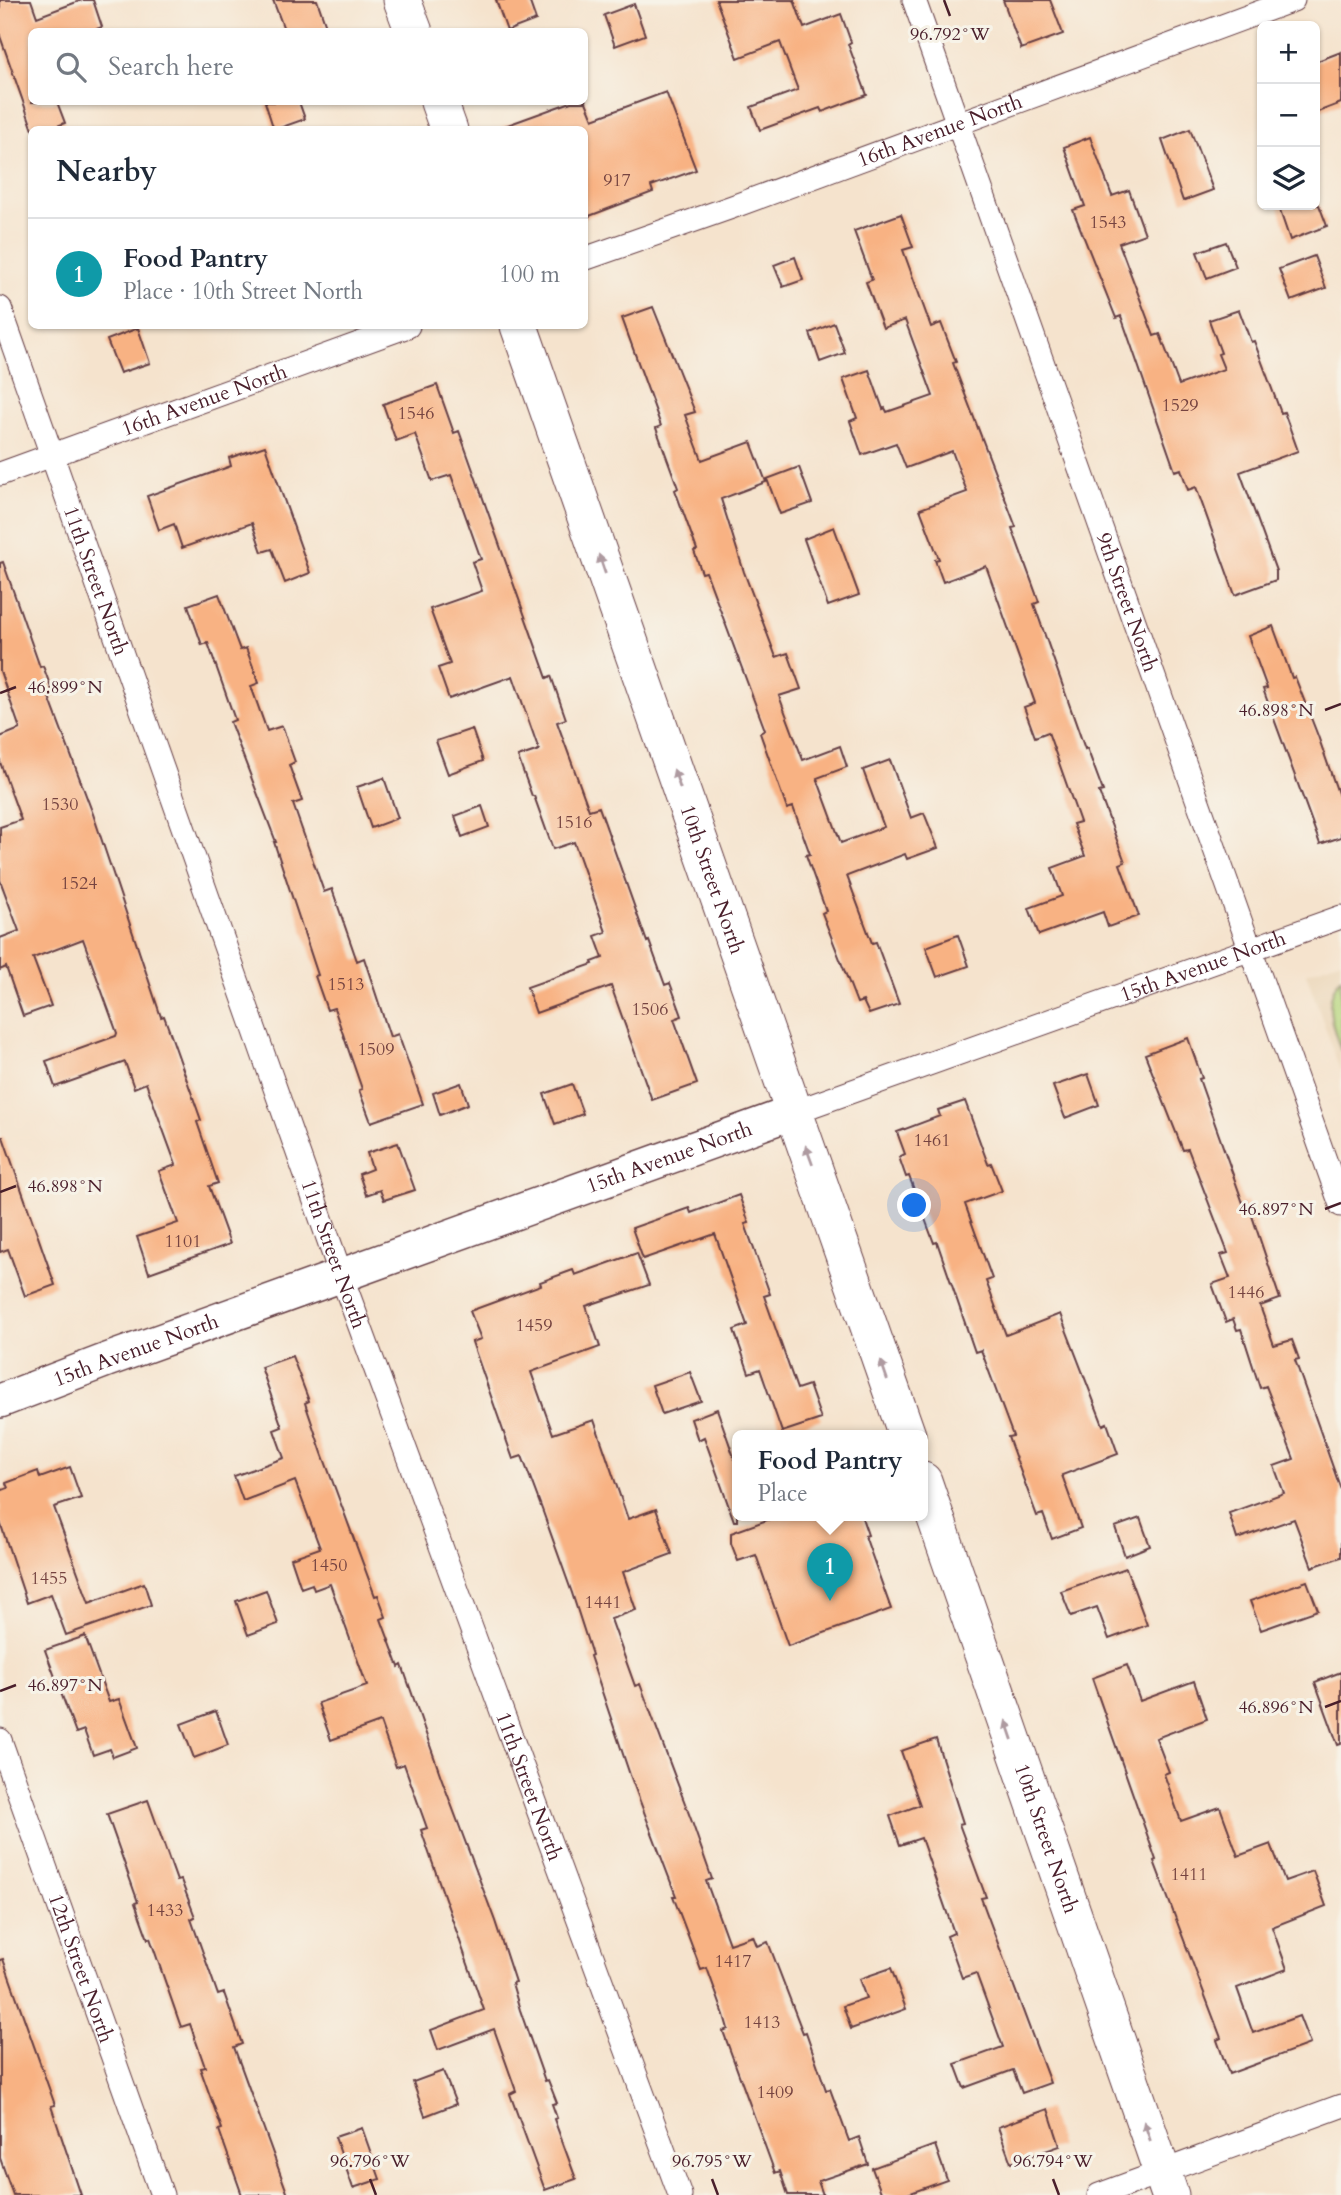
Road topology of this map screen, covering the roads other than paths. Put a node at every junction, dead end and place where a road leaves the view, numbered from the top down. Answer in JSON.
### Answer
{"nodes":[{"id":1,"x":402,"y":0,"type":"edge"},
{"id":2,"x":914,"y":0,"type":"edge"},
{"id":3,"x":1293,"y":0,"type":"edge"},
{"id":4,"x":412,"y":28,"type":"edge"},
{"id":5,"x":440,"y":105,"type":"edge"},
{"id":6,"x":958,"y":123,"type":"junction"},
{"id":7,"x":448,"y":126,"type":"edge"},
{"id":8,"x":588,"y":258,"type":"edge"},
{"id":9,"x":0,"y":308,"type":"edge"},
{"id":10,"x":400,"y":329,"type":"edge"},
{"id":11,"x":520,"y":329,"type":"edge"},
{"id":12,"x":52,"y":456,"type":"junction"},
{"id":13,"x":0,"y":474,"type":"edge"},
{"id":14,"x":1341,"y":917,"type":"edge"},
{"id":15,"x":1251,"y":948,"type":"junction"},
{"id":16,"x":794,"y":1112,"type":"junction"},
{"id":17,"x":1341,"y":1205,"type":"edge"},
{"id":18,"x":341,"y":1275,"type":"junction"},
{"id":19,"x":0,"y":1401,"type":"edge"},
{"id":20,"x":905,"y":1430,"type":"edge"},
{"id":21,"x":928,"y":1496,"type":"edge"},
{"id":22,"x":0,"y":1740,"type":"edge"},
{"id":23,"x":1341,"y":2106,"type":"edge"},
{"id":24,"x":1165,"y":2183,"type":"edge"},
{"id":25,"x":162,"y":2195,"type":"edge"},
{"id":26,"x":680,"y":2195,"type":"edge"},
{"id":27,"x":1098,"y":2195,"type":"edge"}],
"edges":[{"from":1,"to":4,"type":"main road"},
{"from":2,"to":6,"type":"street","name":"9th Street North"},
{"from":3,"to":6,"type":"street","name":"16th Avenue North"},
{"from":5,"to":7,"type":"main road"},
{"from":6,"to":8,"type":"street","name":"16th Avenue North"},
{"from":6,"to":15,"type":"street","name":"9th Street North"},
{"from":9,"to":12,"type":"street","name":"11th Street North"},
{"from":10,"to":12,"type":"street","name":"16th Avenue North"},
{"from":16,"to":11,"type":"main road","name":"10th Street North","one_way":true},
{"from":12,"to":13,"type":"street","name":"16th Avenue North"},
{"from":12,"to":18,"type":"street","name":"11th Street North"},
{"from":14,"to":15,"type":"street","name":"15th Avenue North"},
{"from":15,"to":16,"type":"street","name":"15th Avenue North"},
{"from":15,"to":17,"type":"street","name":"9th Street North"},
{"from":16,"to":18,"type":"street","name":"15th Avenue North"},
{"from":20,"to":16,"type":"main road","name":"10th Street North","one_way":true},
{"from":18,"to":19,"type":"street","name":"15th Avenue North"},
{"from":18,"to":26,"type":"street","name":"11th Street North"},
{"from":24,"to":21,"type":"main road","name":"10th Street North","one_way":true},
{"from":22,"to":25,"type":"street","name":"12th Street North"},
{"from":23,"to":24,"type":"street"},
{"from":24,"to":27,"type":"street"}]}
